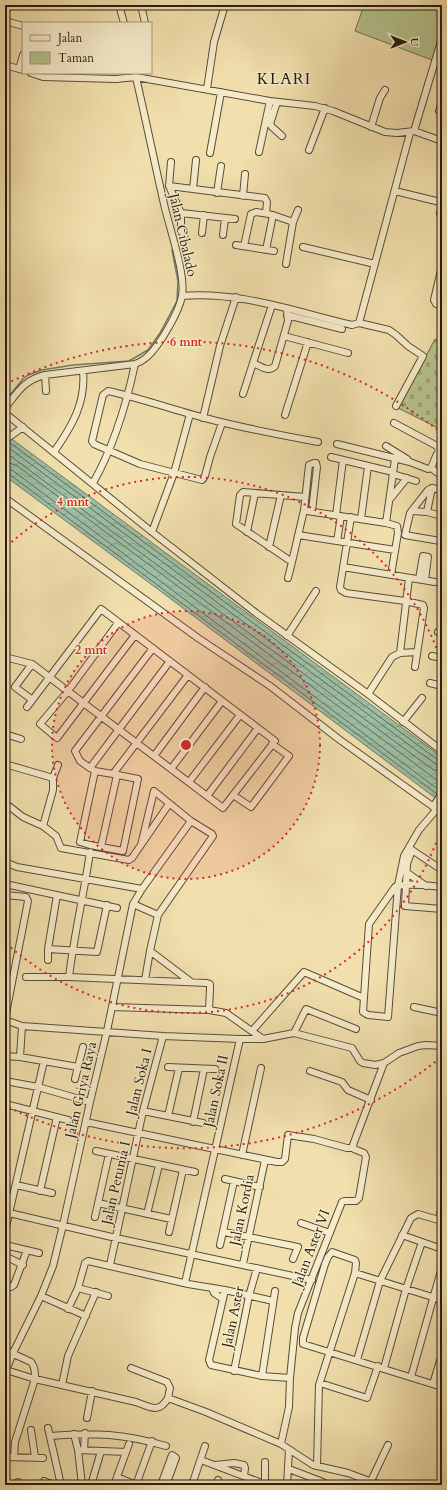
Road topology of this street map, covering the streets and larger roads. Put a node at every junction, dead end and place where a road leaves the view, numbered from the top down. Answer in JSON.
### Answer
{"nodes":[{"id":1,"x":120,"y":5,"type":"edge"},
{"id":2,"x":141,"y":5,"type":"edge"},
{"id":3,"x":225,"y":5,"type":"edge"},
{"id":4,"x":5,"y":22,"type":"edge"},
{"id":5,"x":124,"y":22,"type":"edge"},
{"id":6,"x":145,"y":22,"type":"edge"},
{"id":7,"x":22,"y":26,"type":"edge"},
{"id":8,"x":442,"y":38,"type":"edge"},
{"id":9,"x":5,"y":65,"type":"edge"},
{"id":10,"x":21,"y":70,"type":"edge"},
{"id":11,"x":44,"y":75,"type":"edge"},
{"id":12,"x":136,"y":75,"type":"edge"},
{"id":13,"x":207,"y":89,"type":"junction"},
{"id":14,"x":385,"y":90,"type":"dead end"},
{"id":15,"x":221,"y":92,"type":"junction"},
{"id":16,"x":273,"y":101,"type":"junction"},
{"id":17,"x":442,"y":103,"type":"edge"},
{"id":18,"x":325,"y":108,"type":"junction"},
{"id":19,"x":439,"y":111,"type":"dead end"},
{"id":20,"x":371,"y":127,"type":"junction"},
{"id":21,"x":412,"y":132,"type":"junction"},
{"id":22,"x":282,"y":136,"type":"dead end"},
{"id":23,"x":442,"y":140,"type":"edge"},
{"id":24,"x":309,"y":150,"type":"dead end"},
{"id":25,"x":259,"y":152,"type":"dead end"},
{"id":26,"x":210,"y":153,"type":"dead end"},
{"id":27,"x":196,"y":160,"type":"dead end"},
{"id":28,"x":171,"y":162,"type":"dead end"},
{"id":29,"x":221,"y":166,"type":"dead end"},
{"id":30,"x":245,"y":174,"type":"dead end"},
{"id":31,"x":169,"y":186,"type":"junction"},
{"id":32,"x":193,"y":189,"type":"junction"},
{"id":33,"x":395,"y":191,"type":"junction"},
{"id":34,"x":217,"y":193,"type":"junction"},
{"id":35,"x":243,"y":196,"type":"junction"},
{"id":36,"x":298,"y":210,"type":"dead end"},
{"id":37,"x":181,"y":213,"type":"junction"},
{"id":38,"x":266,"y":213,"type":"junction"},
{"id":39,"x":440,"y":213,"type":"dead end"},
{"id":40,"x":273,"y":215,"type":"junction"},
{"id":41,"x":204,"y":216,"type":"junction"},
{"id":42,"x":225,"y":218,"type":"junction"},
{"id":43,"x":235,"y":219,"type":"dead end"},
{"id":44,"x":293,"y":222,"type":"junction"},
{"id":45,"x":181,"y":233,"type":"dead end"},
{"id":46,"x":202,"y":233,"type":"dead end"},
{"id":47,"x":223,"y":235,"type":"dead end"},
{"id":48,"x":236,"y":245,"type":"dead end"},
{"id":49,"x":244,"y":246,"type":"junction"},
{"id":50,"x":303,"y":247,"type":"dead end"},
{"id":51,"x":266,"y":250,"type":"junction"},
{"id":52,"x":274,"y":251,"type":"dead end"},
{"id":53,"x":286,"y":264,"type":"dead end"},
{"id":54,"x":375,"y":264,"type":"junction"},
{"id":55,"x":442,"y":266,"type":"edge"},
{"id":56,"x":182,"y":296,"type":"junction"},
{"id":57,"x":236,"y":297,"type":"junction"},
{"id":58,"x":272,"y":305,"type":"junction"},
{"id":59,"x":442,"y":306,"type":"edge"},
{"id":60,"x":287,"y":312,"type":"junction"},
{"id":61,"x":359,"y":323,"type":"junction"},
{"id":62,"x":342,"y":329,"type":"dead end"},
{"id":63,"x":284,"y":336,"type":"junction"},
{"id":64,"x":308,"y":342,"type":"junction"},
{"id":65,"x":348,"y":353,"type":"dead end"},
{"id":66,"x":253,"y":363,"type":"junction"},
{"id":67,"x":135,"y":364,"type":"junction"},
{"id":68,"x":83,"y":371,"type":"junction"},
{"id":69,"x":46,"y":375,"type":"junction"},
{"id":70,"x":46,"y":391,"type":"dead end"},
{"id":71,"x":243,"y":394,"type":"dead end"},
{"id":72,"x":128,"y":395,"type":"junction"},
{"id":73,"x":396,"y":406,"type":"dead end"},
{"id":74,"x":5,"y":408,"type":"edge"},
{"id":75,"x":5,"y":413,"type":"edge"},
{"id":76,"x":190,"y":414,"type":"junction"},
{"id":77,"x":285,"y":415,"type":"dead end"},
{"id":78,"x":203,"y":418,"type":"junction"},
{"id":79,"x":222,"y":423,"type":"junction"},
{"id":80,"x":394,"y":423,"type":"dead end"},
{"id":81,"x":23,"y":427,"type":"junction"},
{"id":82,"x":5,"y":440,"type":"edge"},
{"id":83,"x":318,"y":442,"type":"dead end"},
{"id":84,"x":338,"y":444,"type":"dead end"},
{"id":85,"x":386,"y":446,"type":"dead end"},
{"id":86,"x":109,"y":451,"type":"junction"},
{"id":87,"x":54,"y":452,"type":"junction"},
{"id":88,"x":331,"y":457,"type":"dead end"},
{"id":89,"x":439,"y":458,"type":"edge"},
{"id":90,"x":395,"y":459,"type":"junction"},
{"id":91,"x":343,"y":460,"type":"junction"},
{"id":92,"x":410,"y":462,"type":"junction"},
{"id":93,"x":368,"y":466,"type":"junction"},
{"id":94,"x":431,"y":468,"type":"junction"},
{"id":95,"x":174,"y":473,"type":"junction"},
{"id":96,"x":393,"y":473,"type":"junction"},
{"id":97,"x":442,"y":476,"type":"edge"},
{"id":98,"x":407,"y":478,"type":"junction"},
{"id":99,"x":416,"y":481,"type":"dead end"},
{"id":100,"x":93,"y":483,"type":"junction"},
{"id":101,"x":432,"y":488,"type":"junction"},
{"id":102,"x":442,"y":490,"type":"edge"},
{"id":103,"x":255,"y":493,"type":"junction"},
{"id":104,"x":281,"y":495,"type":"junction"},
{"id":105,"x":305,"y":497,"type":"junction"},
{"id":106,"x":5,"y":498,"type":"edge"},
{"id":107,"x":389,"y":499,"type":"junction"},
{"id":108,"x":304,"y":510,"type":"junction"},
{"id":109,"x":312,"y":511,"type":"junction"},
{"id":110,"x":412,"y":511,"type":"junction"},
{"id":111,"x":427,"y":512,"type":"junction"},
{"id":112,"x":338,"y":515,"type":"junction"},
{"id":113,"x":442,"y":516,"type":"edge"},
{"id":114,"x":351,"y":517,"type":"junction"},
{"id":115,"x":361,"y":519,"type":"junction"},
{"id":116,"x":386,"y":523,"type":"junction"},
{"id":117,"x":152,"y":532,"type":"junction"},
{"id":118,"x":247,"y":532,"type":"junction"},
{"id":119,"x":398,"y":533,"type":"junction"},
{"id":120,"x":298,"y":535,"type":"junction"},
{"id":121,"x":405,"y":535,"type":"junction"},
{"id":122,"x":337,"y":541,"type":"junction"},
{"id":123,"x":440,"y":541,"type":"dead end"},
{"id":124,"x":346,"y":543,"type":"junction"},
{"id":125,"x":269,"y":547,"type":"junction"},
{"id":126,"x":394,"y":550,"type":"junction"},
{"id":127,"x":292,"y":562,"type":"junction"},
{"id":128,"x":343,"y":567,"type":"junction"},
{"id":129,"x":391,"y":575,"type":"junction"},
{"id":130,"x":288,"y":578,"type":"dead end"},
{"id":131,"x":409,"y":578,"type":"junction"},
{"id":132,"x":435,"y":582,"type":"dead end"},
{"id":133,"x":316,"y":591,"type":"dead end"},
{"id":134,"x":405,"y":601,"type":"junction"},
{"id":135,"x":118,"y":623,"type":"junction"},
{"id":136,"x":135,"y":635,"type":"junction"},
{"id":137,"x":287,"y":636,"type":"junction"},
{"id":138,"x":153,"y":648,"type":"junction"},
{"id":139,"x":416,"y":652,"type":"junction"},
{"id":140,"x":400,"y":653,"type":"junction"},
{"id":141,"x":432,"y":656,"type":"dead end"},
{"id":142,"x":5,"y":657,"type":"edge"},
{"id":143,"x":442,"y":658,"type":"edge"},
{"id":144,"x":170,"y":661,"type":"junction"},
{"id":145,"x":32,"y":664,"type":"junction"},
{"id":146,"x":415,"y":668,"type":"dead end"},
{"id":147,"x":188,"y":675,"type":"junction"},
{"id":148,"x":50,"y":677,"type":"junction"},
{"id":149,"x":430,"y":683,"type":"dead end"},
{"id":150,"x":442,"y":686,"type":"edge"},
{"id":151,"x":205,"y":687,"type":"junction"},
{"id":152,"x":68,"y":691,"type":"junction"},
{"id":153,"x":368,"y":694,"type":"junction"},
{"id":154,"x":422,"y":698,"type":"dead end"},
{"id":155,"x":31,"y":700,"type":"dead end"},
{"id":156,"x":222,"y":701,"type":"junction"},
{"id":157,"x":84,"y":703,"type":"junction"},
{"id":158,"x":27,"y":707,"type":"dead end"},
{"id":159,"x":240,"y":715,"type":"junction"},
{"id":160,"x":102,"y":717,"type":"junction"},
{"id":161,"x":403,"y":722,"type":"junction"},
{"id":162,"x":258,"y":728,"type":"junction"},
{"id":163,"x":119,"y":730,"type":"junction"},
{"id":164,"x":5,"y":734,"type":"edge"},
{"id":165,"x":21,"y":739,"type":"dead end"},
{"id":166,"x":442,"y":741,"type":"edge"},
{"id":167,"x":137,"y":743,"type":"junction"},
{"id":168,"x":272,"y":744,"type":"junction"},
{"id":169,"x":440,"y":749,"type":"edge"},
{"id":170,"x":154,"y":756,"type":"junction"},
{"id":171,"x":5,"y":764,"type":"edge"},
{"id":172,"x":58,"y":765,"type":"dead end"},
{"id":173,"x":171,"y":769,"type":"junction"},
{"id":174,"x":93,"y":770,"type":"junction"},
{"id":175,"x":115,"y":775,"type":"junction"},
{"id":176,"x":53,"y":778,"type":"junction"},
{"id":177,"x":189,"y":782,"type":"junction"},
{"id":178,"x":442,"y":793,"type":"edge"},
{"id":179,"x":233,"y":795,"type":"junction"},
{"id":180,"x":206,"y":796,"type":"junction"},
{"id":181,"x":5,"y":803,"type":"edge"},
{"id":182,"x":170,"y":804,"type":"junction"},
{"id":183,"x":437,"y":810,"type":"edge"},
{"id":184,"x":191,"y":820,"type":"junction"},
{"id":185,"x":43,"y":826,"type":"junction"},
{"id":186,"x":141,"y":846,"type":"junction"},
{"id":187,"x":101,"y":847,"type":"junction"},
{"id":188,"x":90,"y":852,"type":"junction"},
{"id":189,"x":5,"y":862,"type":"edge"},
{"id":190,"x":442,"y":870,"type":"edge"},
{"id":191,"x":406,"y":872,"type":"junction"},
{"id":192,"x":86,"y":879,"type":"junction"},
{"id":193,"x":5,"y":884,"type":"edge"},
{"id":194,"x":406,"y":885,"type":"junction"},
{"id":195,"x":398,"y":886,"type":"junction"},
{"id":196,"x":426,"y":886,"type":"junction"},
{"id":197,"x":442,"y":887,"type":"edge"},
{"id":198,"x":142,"y":889,"type":"junction"},
{"id":199,"x":5,"y":895,"type":"edge"},
{"id":200,"x":57,"y":895,"type":"junction"},
{"id":201,"x":82,"y":900,"type":"junction"},
{"id":202,"x":133,"y":904,"type":"junction"},
{"id":203,"x":107,"y":905,"type":"junction"},
{"id":204,"x":117,"y":908,"type":"dead end"},
{"id":205,"x":442,"y":909,"type":"edge"},
{"id":206,"x":158,"y":915,"type":"junction"},
{"id":207,"x":48,"y":949,"type":"junction"},
{"id":208,"x":72,"y":951,"type":"junction"},
{"id":209,"x":150,"y":951,"type":"junction"},
{"id":210,"x":48,"y":960,"type":"dead end"},
{"id":211,"x":5,"y":976,"type":"edge"},
{"id":212,"x":13,"y":976,"type":"junction"},
{"id":213,"x":26,"y":977,"type":"dead end"},
{"id":214,"x":69,"y":977,"type":"junction"},
{"id":215,"x":118,"y":979,"type":"junction"},
{"id":216,"x":145,"y":980,"type":"junction"},
{"id":217,"x":190,"y":982,"type":"junction"},
{"id":218,"x":364,"y":998,"type":"junction"},
{"id":219,"x":7,"y":1003,"type":"edge"},
{"id":220,"x":112,"y":1006,"type":"junction"},
{"id":221,"x":414,"y":1007,"type":"dead end"},
{"id":222,"x":209,"y":1010,"type":"junction"},
{"id":223,"x":442,"y":1013,"type":"edge"},
{"id":224,"x":5,"y":1020,"type":"edge"},
{"id":225,"x":22,"y":1026,"type":"junction"},
{"id":226,"x":356,"y":1029,"type":"dead end"},
{"id":227,"x":107,"y":1031,"type":"junction"},
{"id":228,"x":252,"y":1031,"type":"junction"},
{"id":229,"x":294,"y":1033,"type":"junction"},
{"id":230,"x":162,"y":1036,"type":"junction"},
{"id":231,"x":240,"y":1039,"type":"junction"},
{"id":232,"x":263,"y":1039,"type":"junction"},
{"id":233,"x":442,"y":1046,"type":"edge"},
{"id":234,"x":83,"y":1047,"type":"dead end"},
{"id":235,"x":5,"y":1056,"type":"edge"},
{"id":236,"x":20,"y":1057,"type":"junction"},
{"id":237,"x":44,"y":1061,"type":"junction"},
{"id":238,"x":384,"y":1063,"type":"junction"},
{"id":239,"x":78,"y":1067,"type":"junction"},
{"id":240,"x":168,"y":1067,"type":"dead end"},
{"id":241,"x":179,"y":1068,"type":"junction"},
{"id":242,"x":261,"y":1068,"type":"dead end"},
{"id":243,"x":204,"y":1069,"type":"junction"},
{"id":244,"x":215,"y":1069,"type":"dead end"},
{"id":245,"x":310,"y":1072,"type":"dead end"},
{"id":246,"x":75,"y":1079,"type":"dead end"},
{"id":247,"x":5,"y":1081,"type":"edge"},
{"id":248,"x":38,"y":1087,"type":"junction"},
{"id":249,"x":371,"y":1100,"type":"junction"},
{"id":250,"x":90,"y":1102,"type":"junction"},
{"id":251,"x":6,"y":1104,"type":"edge"},
{"id":252,"x":32,"y":1110,"type":"junction"},
{"id":253,"x":143,"y":1111,"type":"junction"},
{"id":254,"x":5,"y":1112,"type":"edge"},
{"id":255,"x":168,"y":1116,"type":"junction"},
{"id":256,"x":57,"y":1117,"type":"junction"},
{"id":257,"x":68,"y":1120,"type":"dead end"},
{"id":258,"x":86,"y":1122,"type":"junction"},
{"id":259,"x":193,"y":1122,"type":"junction"},
{"id":260,"x":203,"y":1123,"type":"dead end"},
{"id":261,"x":139,"y":1133,"type":"junction"},
{"id":262,"x":353,"y":1148,"type":"junction"},
{"id":263,"x":216,"y":1149,"type":"junction"},
{"id":264,"x":96,"y":1151,"type":"dead end"},
{"id":265,"x":109,"y":1154,"type":"junction"},
{"id":266,"x":242,"y":1155,"type":"junction"},
{"id":267,"x":134,"y":1159,"type":"junction"},
{"id":268,"x":265,"y":1160,"type":"junction"},
{"id":269,"x":159,"y":1165,"type":"junction"},
{"id":270,"x":184,"y":1170,"type":"junction"},
{"id":271,"x":195,"y":1172,"type":"dead end"},
{"id":272,"x":225,"y":1179,"type":"dead end"},
{"id":273,"x":234,"y":1181,"type":"junction"},
{"id":274,"x":16,"y":1185,"type":"junction"},
{"id":275,"x":260,"y":1187,"type":"junction"},
{"id":276,"x":40,"y":1191,"type":"junction"},
{"id":277,"x":52,"y":1193,"type":"dead end"},
{"id":278,"x":98,"y":1204,"type":"junction"},
{"id":279,"x":442,"y":1208,"type":"edge"},
{"id":280,"x":122,"y":1209,"type":"junction"},
{"id":281,"x":147,"y":1214,"type":"junction"},
{"id":282,"x":8,"y":1216,"type":"edge"},
{"id":283,"x":96,"y":1217,"type":"dead end"},
{"id":284,"x":171,"y":1219,"type":"junction"},
{"id":285,"x":440,"y":1221,"type":"edge"},
{"id":286,"x":301,"y":1223,"type":"dead end"},
{"id":287,"x":64,"y":1225,"type":"junction"},
{"id":288,"x":5,"y":1231,"type":"edge"},
{"id":289,"x":169,"y":1232,"type":"dead end"},
{"id":290,"x":224,"y":1232,"type":"junction"},
{"id":291,"x":330,"y":1233,"type":"junction"},
{"id":292,"x":248,"y":1236,"type":"junction"},
{"id":293,"x":402,"y":1236,"type":"junction"},
{"id":294,"x":116,"y":1238,"type":"junction"},
{"id":295,"x":422,"y":1242,"type":"junction"},
{"id":296,"x":5,"y":1245,"type":"edge"},
{"id":297,"x":220,"y":1245,"type":"dead end"},
{"id":298,"x":442,"y":1249,"type":"edge"},
{"id":299,"x":28,"y":1250,"type":"junction"},
{"id":300,"x":39,"y":1253,"type":"dead end"},
{"id":301,"x":192,"y":1254,"type":"junction"},
{"id":302,"x":5,"y":1256,"type":"edge"},
{"id":303,"x":292,"y":1259,"type":"dead end"},
{"id":304,"x":23,"y":1264,"type":"junction"},
{"id":305,"x":243,"y":1264,"type":"junction"},
{"id":306,"x":110,"y":1265,"type":"junction"},
{"id":307,"x":442,"y":1267,"type":"edge"},
{"id":308,"x":257,"y":1268,"type":"junction"},
{"id":309,"x":355,"y":1273,"type":"junction"},
{"id":310,"x":312,"y":1280,"type":"junction"},
{"id":311,"x":380,"y":1281,"type":"junction"},
{"id":312,"x":185,"y":1283,"type":"junction"},
{"id":313,"x":7,"y":1285,"type":"edge"},
{"id":314,"x":78,"y":1288,"type":"junction"},
{"id":315,"x":212,"y":1288,"type":"junction"},
{"id":316,"x":406,"y":1289,"type":"junction"},
{"id":317,"x":225,"y":1290,"type":"junction"},
{"id":318,"x":275,"y":1291,"type":"dead end"},
{"id":319,"x":96,"y":1292,"type":"junction"},
{"id":320,"x":41,"y":1296,"type":"junction"},
{"id":321,"x":108,"y":1296,"type":"dead end"},
{"id":322,"x":249,"y":1296,"type":"junction"},
{"id":323,"x":433,"y":1297,"type":"junction"},
{"id":324,"x":223,"y":1299,"type":"junction"},
{"id":325,"x":442,"y":1300,"type":"edge"},
{"id":326,"x":273,"y":1301,"type":"junction"},
{"id":327,"x":68,"y":1308,"type":"junction"},
{"id":328,"x":86,"y":1316,"type":"junction"},
{"id":329,"x":5,"y":1350,"type":"edge"},
{"id":330,"x":330,"y":1351,"type":"junction"},
{"id":331,"x":13,"y":1353,"type":"junction"},
{"id":332,"x":442,"y":1354,"type":"edge"},
{"id":333,"x":357,"y":1360,"type":"junction"},
{"id":334,"x":381,"y":1367,"type":"junction"},
{"id":335,"x":131,"y":1368,"type":"dead end"},
{"id":336,"x":5,"y":1371,"type":"edge"},
{"id":337,"x":234,"y":1371,"type":"junction"},
{"id":338,"x":262,"y":1376,"type":"junction"},
{"id":339,"x":411,"y":1377,"type":"junction"},
{"id":340,"x":290,"y":1378,"type":"junction"},
{"id":341,"x":35,"y":1379,"type":"junction"},
{"id":342,"x":320,"y":1383,"type":"junction"},
{"id":343,"x":433,"y":1384,"type":"junction"},
{"id":344,"x":62,"y":1385,"type":"junction"},
{"id":345,"x":442,"y":1387,"type":"edge"},
{"id":346,"x":92,"y":1391,"type":"junction"},
{"id":347,"x":168,"y":1398,"type":"junction"},
{"id":348,"x":87,"y":1418,"type":"dead end"},
{"id":349,"x":48,"y":1428,"type":"dead end"},
{"id":350,"x":31,"y":1430,"type":"dead end"},
{"id":351,"x":85,"y":1433,"type":"junction"},
{"id":352,"x":74,"y":1434,"type":"junction"},
{"id":353,"x":51,"y":1436,"type":"junction"},
{"id":354,"x":152,"y":1441,"type":"junction"},
{"id":355,"x":129,"y":1444,"type":"dead end"},
{"id":356,"x":280,"y":1444,"type":"junction"},
{"id":357,"x":388,"y":1445,"type":"dead end"},
{"id":358,"x":166,"y":1446,"type":"dead end"},
{"id":359,"x":205,"y":1446,"type":"dead end"},
{"id":360,"x":81,"y":1450,"type":"junction"},
{"id":361,"x":289,"y":1450,"type":"junction"},
{"id":362,"x":101,"y":1451,"type":"junction"},
{"id":363,"x":126,"y":1452,"type":"junction"},
{"id":364,"x":5,"y":1457,"type":"edge"},
{"id":365,"x":14,"y":1457,"type":"junction"},
{"id":366,"x":35,"y":1457,"type":"junction"},
{"id":367,"x":43,"y":1458,"type":"dead end"},
{"id":368,"x":201,"y":1460,"type":"junction"},
{"id":369,"x":265,"y":1462,"type":"dead end"},
{"id":370,"x":215,"y":1466,"type":"junction"},
{"id":371,"x":317,"y":1466,"type":"junction"},
{"id":372,"x":288,"y":1469,"type":"junction"},
{"id":373,"x":244,"y":1476,"type":"junction"},
{"id":374,"x":117,"y":1477,"type":"junction"},
{"id":375,"x":371,"y":1481,"type":"junction"},
{"id":376,"x":42,"y":1482,"type":"edge"},
{"id":377,"x":323,"y":1482,"type":"dead end"},
{"id":378,"x":266,"y":1484,"type":"edge"},
{"id":379,"x":53,"y":1485,"type":"edge"},
{"id":380,"x":61,"y":1485,"type":"edge"},
{"id":381,"x":82,"y":1485,"type":"edge"},
{"id":382,"x":91,"y":1485,"type":"edge"},
{"id":383,"x":114,"y":1485,"type":"edge"},
{"id":384,"x":136,"y":1485,"type":"edge"},
{"id":385,"x":161,"y":1485,"type":"edge"},
{"id":386,"x":166,"y":1485,"type":"edge"},
{"id":387,"x":192,"y":1485,"type":"edge"},
{"id":388,"x":287,"y":1485,"type":"edge"},
{"id":389,"x":380,"y":1485,"type":"edge"}],
"edges":[{"from":1,"to":5,"type":"street"},
{"from":2,"to":6,"type":"street"},
{"from":3,"to":13,"type":"street"},
{"from":4,"to":7,"type":"street"},
{"from":8,"to":21,"type":"street"},
{"from":9,"to":10,"type":"street"},
{"from":11,"to":12,"type":"street"},
{"from":12,"to":13,"type":"street"},
{"from":12,"to":56,"type":"street","name":"Jalan Cibalado"},
{"from":13,"to":15,"type":"street"},
{"from":14,"to":20,"type":"street"},
{"from":15,"to":16,"type":"street"},
{"from":15,"to":26,"type":"street"},
{"from":16,"to":18,"type":"street"},
{"from":16,"to":22,"type":"street"},
{"from":16,"to":25,"type":"street"},
{"from":17,"to":19,"type":"street"},
{"from":18,"to":20,"type":"street"},
{"from":18,"to":24,"type":"street"},
{"from":20,"to":21,"type":"street"},
{"from":21,"to":23,"type":"street"},
{"from":21,"to":33,"type":"street"},
{"from":27,"to":32,"type":"street"},
{"from":28,"to":31,"type":"street"},
{"from":29,"to":34,"type":"street"},
{"from":30,"to":35,"type":"street"},
{"from":31,"to":32,"type":"street"},
{"from":31,"to":37,"type":"street"},
{"from":32,"to":34,"type":"street"},
{"from":33,"to":39,"type":"street"},
{"from":33,"to":54,"type":"street"},
{"from":34,"to":35,"type":"street"},
{"from":35,"to":38,"type":"street"},
{"from":36,"to":44,"type":"street"},
{"from":37,"to":41,"type":"street"},
{"from":37,"to":45,"type":"street"},
{"from":38,"to":40,"type":"street"},
{"from":38,"to":49,"type":"street"},
{"from":40,"to":44,"type":"street"},
{"from":40,"to":51,"type":"street"},
{"from":41,"to":42,"type":"street"},
{"from":41,"to":46,"type":"street"},
{"from":42,"to":43,"type":"street"},
{"from":42,"to":47,"type":"street"},
{"from":44,"to":53,"type":"street"},
{"from":48,"to":49,"type":"street"},
{"from":49,"to":51,"type":"street"},
{"from":50,"to":54,"type":"street"},
{"from":51,"to":52,"type":"street"},
{"from":54,"to":61,"type":"street"},
{"from":55,"to":59,"type":"street"},
{"from":56,"to":57,"type":"street"},
{"from":56,"to":67,"type":"street","name":"Jalan Cibalado"},
{"from":57,"to":58,"type":"street"},
{"from":57,"to":78,"type":"street"},
{"from":58,"to":60,"type":"street"},
{"from":58,"to":66,"type":"street"},
{"from":60,"to":61,"type":"street"},
{"from":60,"to":62,"type":"street"},
{"from":60,"to":63,"type":"street"},
{"from":61,"to":73,"type":"street"},
{"from":63,"to":64,"type":"street"},
{"from":63,"to":66,"type":"street"},
{"from":64,"to":65,"type":"street"},
{"from":64,"to":77,"type":"street"},
{"from":66,"to":71,"type":"street"},
{"from":67,"to":68,"type":"street","name":"Jalan Cibalado"},
{"from":67,"to":72,"type":"street"},
{"from":68,"to":69,"type":"street","name":"Jalan Cibalado"},
{"from":68,"to":87,"type":"street"},
{"from":69,"to":70,"type":"street"},
{"from":69,"to":74,"type":"street","name":"Jalan Cibalado"},
{"from":72,"to":76,"type":"street"},
{"from":72,"to":86,"type":"street"},
{"from":72,"to":86,"type":"street"},
{"from":75,"to":81,"type":"street"},
{"from":76,"to":78,"type":"street"},
{"from":76,"to":95,"type":"street"},
{"from":78,"to":79,"type":"street"},
{"from":79,"to":83,"type":"street"},
{"from":79,"to":95,"type":"street"},
{"from":80,"to":89,"type":"street"},
{"from":81,"to":82,"type":"street"},
{"from":81,"to":87,"type":"street"},
{"from":84,"to":90,"type":"street"},
{"from":85,"to":92,"type":"street"},
{"from":86,"to":95,"type":"street"},
{"from":86,"to":100,"type":"street"},
{"from":87,"to":100,"type":"street"},
{"from":88,"to":91,"type":"street"},
{"from":89,"to":94,"type":"street"},
{"from":90,"to":92,"type":"street"},
{"from":90,"to":96,"type":"street"},
{"from":91,"to":93,"type":"street"},
{"from":91,"to":112,"type":"street"},
{"from":92,"to":94,"type":"street"},
{"from":93,"to":96,"type":"street"},
{"from":93,"to":115,"type":"street"},
{"from":94,"to":97,"type":"street"},
{"from":95,"to":117,"type":"street"},
{"from":96,"to":98,"type":"street"},
{"from":96,"to":107,"type":"street"},
{"from":98,"to":99,"type":"street"},
{"from":98,"to":107,"type":"street"},
{"from":100,"to":117,"type":"street"},
{"from":101,"to":102,"type":"street"},
{"from":101,"to":110,"type":"street"},
{"from":101,"to":111,"type":"street"},
{"from":103,"to":104,"type":"street"},
{"from":103,"to":118,"type":"street"},
{"from":103,"to":118,"type":"street"},
{"from":104,"to":105,"type":"street"},
{"from":104,"to":125,"type":"street"},
{"from":105,"to":108,"type":"street"},
{"from":105,"to":109,"type":"street"},
{"from":106,"to":183,"type":"street"},
{"from":107,"to":116,"type":"street"},
{"from":108,"to":109,"type":"street"},
{"from":108,"to":120,"type":"street"},
{"from":109,"to":112,"type":"street"},
{"from":110,"to":111,"type":"street"},
{"from":110,"to":121,"type":"street"},
{"from":111,"to":113,"type":"street"},
{"from":112,"to":114,"type":"street"},
{"from":112,"to":122,"type":"street"},
{"from":114,"to":115,"type":"street"},
{"from":114,"to":124,"type":"street"},
{"from":115,"to":116,"type":"street"},
{"from":116,"to":119,"type":"street"},
{"from":117,"to":137,"type":"street"},
{"from":118,"to":125,"type":"street"},
{"from":119,"to":121,"type":"street"},
{"from":119,"to":126,"type":"street"},
{"from":120,"to":122,"type":"street"},
{"from":120,"to":127,"type":"street"},
{"from":121,"to":123,"type":"street"},
{"from":122,"to":124,"type":"street"},
{"from":124,"to":126,"type":"street"},
{"from":124,"to":128,"type":"street"},
{"from":125,"to":127,"type":"street"},
{"from":126,"to":129,"type":"street"},
{"from":127,"to":130,"type":"street"},
{"from":128,"to":129,"type":"street"},
{"from":128,"to":134,"type":"street"},
{"from":129,"to":131,"type":"street"},
{"from":131,"to":132,"type":"street"},
{"from":131,"to":134,"type":"street"},
{"from":133,"to":137,"type":"street"},
{"from":134,"to":139,"type":"street"},
{"from":134,"to":140,"type":"street"},
{"from":135,"to":136,"type":"street"},
{"from":135,"to":148,"type":"street"},
{"from":135,"to":152,"type":"street"},
{"from":136,"to":138,"type":"street"},
{"from":136,"to":157,"type":"street"},
{"from":137,"to":153,"type":"street"},
{"from":138,"to":144,"type":"street"},
{"from":138,"to":160,"type":"street"},
{"from":139,"to":140,"type":"street"},
{"from":139,"to":146,"type":"street"},
{"from":140,"to":153,"type":"street"},
{"from":141,"to":143,"type":"street"},
{"from":142,"to":145,"type":"street"},
{"from":144,"to":147,"type":"street"},
{"from":144,"to":163,"type":"street"},
{"from":145,"to":148,"type":"street"},
{"from":145,"to":155,"type":"street"},
{"from":147,"to":151,"type":"street"},
{"from":147,"to":167,"type":"street"},
{"from":148,"to":152,"type":"street"},
{"from":148,"to":158,"type":"street"},
{"from":149,"to":150,"type":"street"},
{"from":151,"to":156,"type":"street"},
{"from":151,"to":170,"type":"street"},
{"from":152,"to":157,"type":"street"},
{"from":152,"to":157,"type":"street"},
{"from":153,"to":161,"type":"street"},
{"from":154,"to":161,"type":"street"},
{"from":156,"to":159,"type":"street"},
{"from":156,"to":173,"type":"street"},
{"from":157,"to":160,"type":"street"},
{"from":159,"to":162,"type":"street"},
{"from":159,"to":177,"type":"street"},
{"from":160,"to":163,"type":"street"},
{"from":160,"to":174,"type":"street"},
{"from":161,"to":169,"type":"street"},
{"from":162,"to":168,"type":"street"},
{"from":162,"to":180,"type":"street"},
{"from":163,"to":167,"type":"street"},
{"from":163,"to":174,"type":"street"},
{"from":164,"to":165,"type":"street"},
{"from":166,"to":169,"type":"street"},
{"from":167,"to":170,"type":"street"},
{"from":167,"to":175,"type":"street"},
{"from":168,"to":179,"type":"street"},
{"from":168,"to":179,"type":"street"},
{"from":170,"to":173,"type":"street"},
{"from":171,"to":176,"type":"street"},
{"from":172,"to":176,"type":"street"},
{"from":173,"to":177,"type":"street"},
{"from":174,"to":175,"type":"street"},
{"from":174,"to":187,"type":"street"},
{"from":175,"to":187,"type":"street"},
{"from":175,"to":187,"type":"street"},
{"from":176,"to":185,"type":"street"},
{"from":177,"to":180,"type":"street"},
{"from":178,"to":183,"type":"street"},
{"from":179,"to":180,"type":"street"},
{"from":181,"to":185,"type":"street"},
{"from":182,"to":184,"type":"street"},
{"from":182,"to":186,"type":"street"},
{"from":182,"to":186,"type":"street"},
{"from":183,"to":195,"type":"street"},
{"from":184,"to":198,"type":"street","name":"Jalan Griya Raya"},
{"from":184,"to":206,"type":"street"},
{"from":185,"to":188,"type":"street"},
{"from":186,"to":188,"type":"street"},
{"from":188,"to":192,"type":"street"},
{"from":189,"to":192,"type":"street"},
{"from":190,"to":191,"type":"street"},
{"from":191,"to":194,"type":"street"},
{"from":191,"to":196,"type":"street"},
{"from":192,"to":198,"type":"street"},
{"from":192,"to":201,"type":"street"},
{"from":193,"to":200,"type":"street"},
{"from":194,"to":195,"type":"street"},
{"from":194,"to":196,"type":"street"},
{"from":194,"to":205,"type":"street"},
{"from":195,"to":218,"type":"street"},
{"from":195,"to":218,"type":"street"},
{"from":196,"to":197,"type":"street"},
{"from":198,"to":202,"type":"street","name":"Jalan Griya Raya"},
{"from":199,"to":212,"type":"street"},
{"from":200,"to":201,"type":"street"},
{"from":200,"to":207,"type":"street"},
{"from":201,"to":203,"type":"street"},
{"from":201,"to":208,"type":"street"},
{"from":202,"to":206,"type":"street"},
{"from":202,"to":215,"type":"street","name":"Jalan Griya Raya"},
{"from":203,"to":204,"type":"street"},
{"from":203,"to":208,"type":"street"},
{"from":206,"to":209,"type":"street"},
{"from":207,"to":208,"type":"street"},
{"from":207,"to":210,"type":"street"},
{"from":208,"to":214,"type":"street"},
{"from":209,"to":216,"type":"street"},
{"from":209,"to":217,"type":"street"},
{"from":211,"to":212,"type":"street"},
{"from":212,"to":219,"type":"street"},
{"from":213,"to":214,"type":"street"},
{"from":214,"to":215,"type":"street"},
{"from":215,"to":216,"type":"street"},
{"from":215,"to":220,"type":"street","name":"Jalan Griya Raya"},
{"from":216,"to":217,"type":"street"},
{"from":217,"to":222,"type":"street"},
{"from":218,"to":228,"type":"street"},
{"from":219,"to":224,"type":"street"},
{"from":220,"to":222,"type":"street"},
{"from":220,"to":227,"type":"street","name":"Jalan Griya Raya"},
{"from":221,"to":223,"type":"street"},
{"from":222,"to":228,"type":"street"},
{"from":224,"to":225,"type":"street"},
{"from":225,"to":227,"type":"street"},
{"from":225,"to":236,"type":"street"},
{"from":226,"to":229,"type":"street"},
{"from":227,"to":230,"type":"street"},
{"from":227,"to":250,"type":"street","name":"Jalan Griya Raya"},
{"from":228,"to":232,"type":"street"},
{"from":229,"to":232,"type":"street"},
{"from":229,"to":238,"type":"street"},
{"from":230,"to":231,"type":"street"},
{"from":230,"to":253,"type":"street","name":"Jalan Soka I"},
{"from":231,"to":232,"type":"street"},
{"from":231,"to":263,"type":"street","name":"Jalan Soka II"},
{"from":233,"to":238,"type":"street"},
{"from":234,"to":239,"type":"street"},
{"from":235,"to":236,"type":"street"},
{"from":236,"to":237,"type":"street"},
{"from":237,"to":239,"type":"street"},
{"from":237,"to":248,"type":"street"},
{"from":238,"to":249,"type":"street"},
{"from":239,"to":246,"type":"street"},
{"from":240,"to":241,"type":"street"},
{"from":241,"to":243,"type":"street"},
{"from":241,"to":255,"type":"street"},
{"from":242,"to":266,"type":"street"},
{"from":243,"to":244,"type":"street"},
{"from":243,"to":259,"type":"street"},
{"from":245,"to":249,"type":"street"},
{"from":247,"to":248,"type":"street"},
{"from":248,"to":250,"type":"street"},
{"from":248,"to":252,"type":"street"},
{"from":249,"to":262,"type":"street"},
{"from":250,"to":258,"type":"street","name":"Jalan Griya Raya"},
{"from":251,"to":252,"type":"street"},
{"from":251,"to":254,"type":"street"},
{"from":252,"to":256,"type":"street"},
{"from":252,"to":274,"type":"street"},
{"from":253,"to":255,"type":"street"},
{"from":253,"to":261,"type":"street","name":"Jalan Soka I"},
{"from":255,"to":259,"type":"street"},
{"from":256,"to":257,"type":"street"},
{"from":256,"to":276,"type":"street"},
{"from":258,"to":261,"type":"street"},
{"from":258,"to":287,"type":"street","name":"Jalan Griya Raya"},
{"from":259,"to":260,"type":"street"},
{"from":261,"to":263,"type":"street"},
{"from":261,"to":267,"type":"street","name":"Jalan Petunia I"},
{"from":262,"to":268,"type":"street"},
{"from":262,"to":291,"type":"street","name":"Jalan Aster VI"},
{"from":263,"to":266,"type":"street"},
{"from":263,"to":301,"type":"street","name":"Jalan Soka II"},
{"from":264,"to":265,"type":"street"},
{"from":265,"to":267,"type":"street"},
{"from":265,"to":278,"type":"street"},
{"from":266,"to":268,"type":"street"},
{"from":267,"to":269,"type":"street"},
{"from":267,"to":280,"type":"street","name":"Jalan Petunia I"},
{"from":268,"to":275,"type":"street","name":"Jalan Kordia"},
{"from":269,"to":270,"type":"street"},
{"from":269,"to":281,"type":"street"},
{"from":270,"to":271,"type":"street"},
{"from":270,"to":284,"type":"street"},
{"from":272,"to":273,"type":"street"},
{"from":273,"to":275,"type":"street"},
{"from":273,"to":290,"type":"street"},
{"from":274,"to":276,"type":"street"},
{"from":274,"to":282,"type":"street"},
{"from":275,"to":292,"type":"street","name":"Jalan Kordia"},
{"from":276,"to":277,"type":"street"},
{"from":278,"to":280,"type":"street"},
{"from":278,"to":283,"type":"street"},
{"from":279,"to":285,"type":"street"},
{"from":280,"to":281,"type":"street"},
{"from":280,"to":294,"type":"street","name":"Jalan Petunia I"},
{"from":281,"to":284,"type":"street"},
{"from":282,"to":287,"type":"street"},
{"from":282,"to":288,"type":"street"},
{"from":284,"to":289,"type":"street"},
{"from":285,"to":293,"type":"street"},
{"from":286,"to":291,"type":"street"},
{"from":287,"to":294,"type":"street"},
{"from":287,"to":320,"type":"street","name":"Jalan Griya Raya"},
{"from":290,"to":292,"type":"street"},
{"from":290,"to":297,"type":"street"},
{"from":291,"to":310,"type":"street","name":"Jalan Aster VI"},
{"from":292,"to":303,"type":"street"},
{"from":292,"to":305,"type":"street","name":"Jalan Kordia"},
{"from":293,"to":295,"type":"street"},
{"from":293,"to":311,"type":"street"},
{"from":294,"to":301,"type":"street"},
{"from":294,"to":306,"type":"street","name":"Jalan Petunia I"},
{"from":295,"to":298,"type":"street"},
{"from":295,"to":316,"type":"street"},
{"from":296,"to":299,"type":"street"},
{"from":299,"to":300,"type":"street"},
{"from":299,"to":304,"type":"street"},
{"from":301,"to":305,"type":"street"},
{"from":301,"to":312,"type":"street","name":"Jalan Soka II"},
{"from":302,"to":304,"type":"street"},
{"from":304,"to":313,"type":"street"},
{"from":305,"to":308,"type":"street"},
{"from":306,"to":312,"type":"street"},
{"from":306,"to":314,"type":"street"},
{"from":307,"to":323,"type":"street"},
{"from":308,"to":310,"type":"street"},
{"from":308,"to":322,"type":"street","name":"Jalan Aster"},
{"from":309,"to":311,"type":"street"},
{"from":309,"to":330,"type":"street"},
{"from":309,"to":330,"type":"street"},
{"from":310,"to":340,"type":"street","name":"Jalan Aster VI"},
{"from":311,"to":316,"type":"street"},
{"from":311,"to":333,"type":"street"},
{"from":312,"to":315,"type":"street"},
{"from":314,"to":319,"type":"street"},
{"from":314,"to":327,"type":"street"},
{"from":315,"to":317,"type":"street"},
{"from":315,"to":324,"type":"street"},
{"from":316,"to":323,"type":"street"},
{"from":316,"to":334,"type":"street"},
{"from":317,"to":322,"type":"street"},
{"from":317,"to":324,"type":"street"},
{"from":318,"to":326,"type":"street"},
{"from":319,"to":321,"type":"street"},
{"from":319,"to":328,"type":"street"},
{"from":320,"to":327,"type":"street"},
{"from":320,"to":331,"type":"street","name":"Jalan Griya Raya"},
{"from":322,"to":326,"type":"street"},
{"from":322,"to":337,"type":"street","name":"Jalan Aster"},
{"from":323,"to":325,"type":"street"},
{"from":323,"to":339,"type":"street"},
{"from":324,"to":337,"type":"street"},
{"from":326,"to":338,"type":"street"},
{"from":327,"to":328,"type":"street"},
{"from":328,"to":344,"type":"street"},
{"from":329,"to":331,"type":"street"},
{"from":330,"to":333,"type":"street"},
{"from":330,"to":342,"type":"street"},
{"from":331,"to":336,"type":"street","name":"Jalan Griya Raya"},
{"from":331,"to":341,"type":"street"},
{"from":332,"to":343,"type":"street"},
{"from":333,"to":334,"type":"street"},
{"from":334,"to":339,"type":"street"},
{"from":334,"to":342,"type":"street"},
{"from":335,"to":347,"type":"street"},
{"from":336,"to":341,"type":"street"},
{"from":337,"to":338,"type":"street"},
{"from":338,"to":340,"type":"street"},
{"from":339,"to":343,"type":"street"},
{"from":340,"to":356,"type":"street","name":"Jalan Aster VI"},
{"from":341,"to":344,"type":"street"},
{"from":341,"to":365,"type":"street"},
{"from":342,"to":371,"type":"street"},
{"from":343,"to":345,"type":"street"},
{"from":344,"to":346,"type":"street"},
{"from":346,"to":347,"type":"street"},
{"from":346,"to":348,"type":"street"},
{"from":347,"to":356,"type":"street"},
{"from":349,"to":353,"type":"street"},
{"from":350,"to":366,"type":"street"},
{"from":351,"to":352,"type":"street"},
{"from":351,"to":354,"type":"street"},
{"from":351,"to":360,"type":"street"},
{"from":352,"to":353,"type":"street"},
{"from":352,"to":360,"type":"street"},
{"from":353,"to":380,"type":"street"},
{"from":354,"to":358,"type":"street"},
{"from":354,"to":384,"type":"street"},
{"from":355,"to":363,"type":"street"},
{"from":356,"to":361,"type":"street"},
{"from":357,"to":375,"type":"street"},
{"from":359,"to":368,"type":"street"},
{"from":360,"to":362,"type":"street"},
{"from":360,"to":381,"type":"street"},
{"from":361,"to":371,"type":"street"},
{"from":361,"to":372,"type":"street"},
{"from":362,"to":363,"type":"street"},
{"from":362,"to":382,"type":"street"},
{"from":363,"to":374,"type":"street"},
{"from":364,"to":365,"type":"street"},
{"from":365,"to":366,"type":"street"},
{"from":366,"to":367,"type":"street"},
{"from":368,"to":370,"type":"street"},
{"from":368,"to":387,"type":"street"},
{"from":369,"to":378,"type":"street"},
{"from":370,"to":373,"type":"street"},
{"from":370,"to":373,"type":"street"},
{"from":371,"to":375,"type":"street"},
{"from":372,"to":377,"type":"street"},
{"from":372,"to":388,"type":"street"},
{"from":373,"to":378,"type":"street"},
{"from":374,"to":383,"type":"street"},
{"from":374,"to":384,"type":"street"},
{"from":375,"to":389,"type":"street"},
{"from":376,"to":379,"type":"street"},
{"from":385,"to":386,"type":"street"}]}
